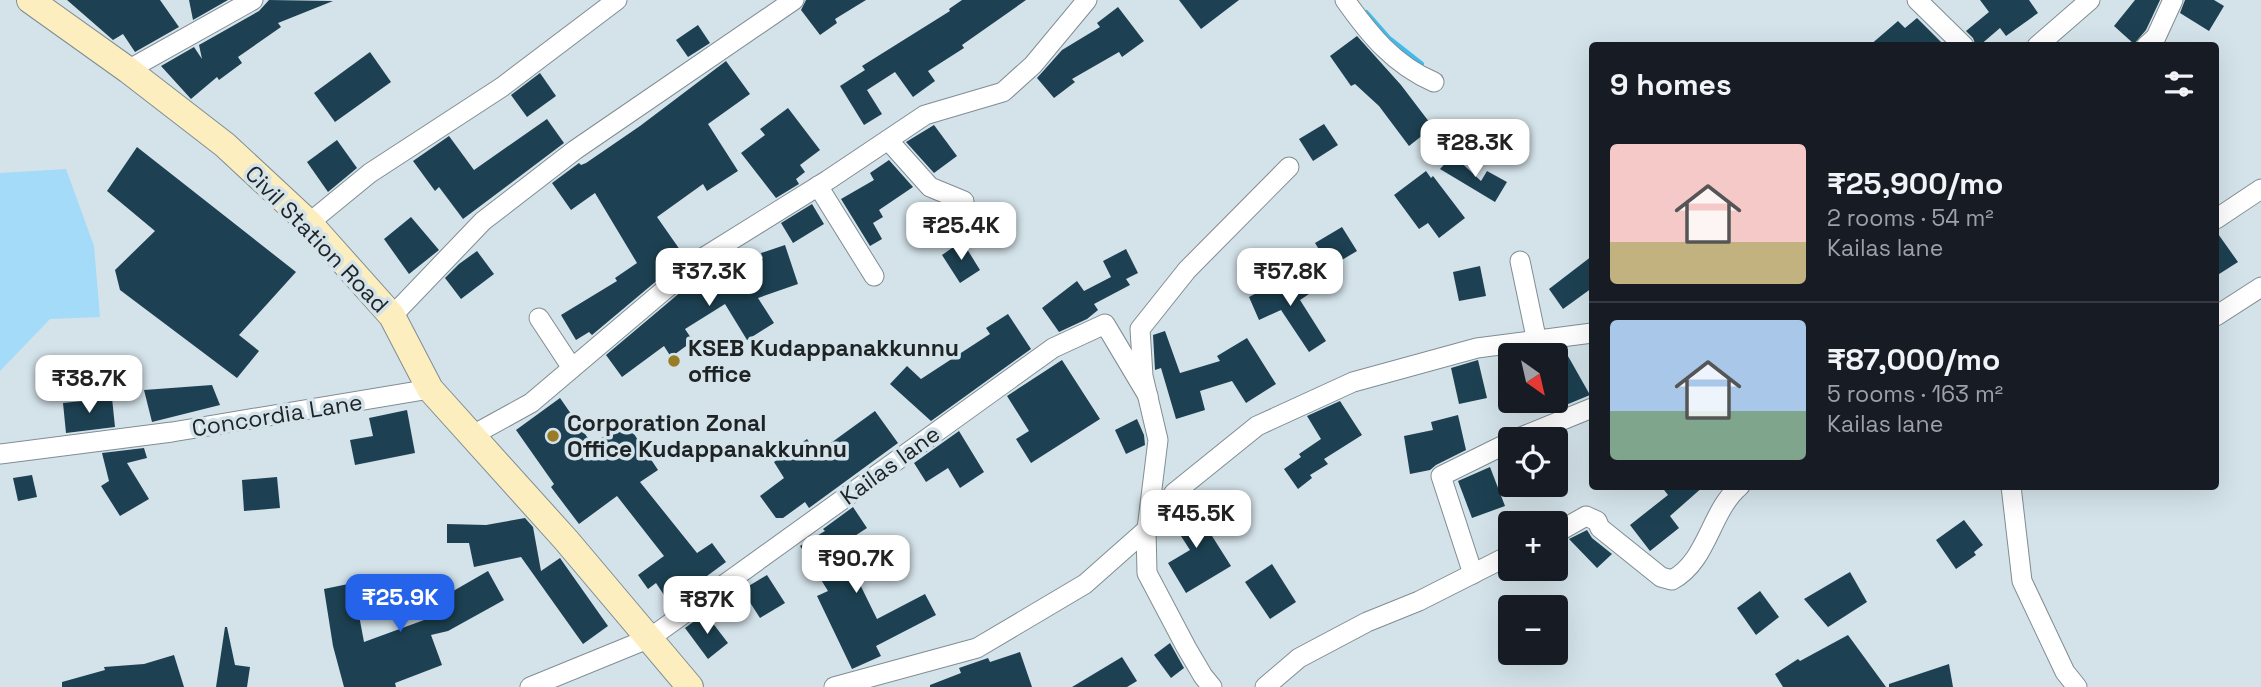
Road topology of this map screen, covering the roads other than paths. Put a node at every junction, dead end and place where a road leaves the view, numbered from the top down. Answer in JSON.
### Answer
{"nodes":[{"id":1,"x":30,"y":0,"type":"edge"},
{"id":2,"x":253,"y":0,"type":"edge"},
{"id":3,"x":617,"y":0,"type":"edge"},
{"id":4,"x":794,"y":0,"type":"edge"},
{"id":5,"x":1087,"y":0,"type":"edge"},
{"id":6,"x":1345,"y":0,"type":"edge"},
{"id":7,"x":1917,"y":0,"type":"edge"},
{"id":8,"x":2090,"y":0,"type":"edge"},
{"id":9,"x":2173,"y":0,"type":"edge"},
{"id":10,"x":1960,"y":42,"type":"edge"},
{"id":11,"x":2042,"y":42,"type":"edge"},
{"id":12,"x":2150,"y":42,"type":"edge"},
{"id":13,"x":128,"y":70,"type":"junction"},
{"id":14,"x":1434,"y":82,"type":"dead end"},
{"id":15,"x":888,"y":140,"type":"junction"},
{"id":16,"x":1289,"y":167,"type":"dead end"},
{"id":17,"x":818,"y":186,"type":"junction"},
{"id":18,"x":2261,"y":189,"type":"edge"},
{"id":19,"x":964,"y":201,"type":"dead end"},
{"id":20,"x":2219,"y":217,"type":"edge"},
{"id":21,"x":309,"y":223,"type":"junction"},
{"id":22,"x":1520,"y":261,"type":"dead end"},
{"id":23,"x":874,"y":276,"type":"dead end"},
{"id":24,"x":2261,"y":287,"type":"edge"},
{"id":25,"x":2219,"y":314,"type":"edge"},
{"id":26,"x":392,"y":316,"type":"junction"},
{"id":27,"x":539,"y":318,"type":"dead end"},
{"id":28,"x":1589,"y":333,"type":"edge"},
{"id":29,"x":1537,"y":342,"type":"junction"},
{"id":30,"x":572,"y":368,"type":"junction"},
{"id":31,"x":429,"y":389,"type":"junction"},
{"id":32,"x":1148,"y":396,"type":"junction"},
{"id":33,"x":1589,"y":409,"type":"edge"},
{"id":34,"x":1545,"y":427,"type":"edge"},
{"id":35,"x":471,"y":436,"type":"junction"},
{"id":36,"x":1498,"y":448,"type":"edge"},
{"id":37,"x":0,"y":454,"type":"edge"},
{"id":38,"x":1736,"y":490,"type":"edge"},
{"id":39,"x":2011,"y":490,"type":"edge"},
{"id":40,"x":1568,"y":526,"type":"edge"},
{"id":41,"x":1146,"y":530,"type":"junction"},
{"id":42,"x":1498,"y":561,"type":"edge"},
{"id":43,"x":1473,"y":574,"type":"junction"},
{"id":44,"x":650,"y":638,"type":"junction"},
{"id":45,"x":530,"y":687,"type":"edge"},
{"id":46,"x":690,"y":687,"type":"edge"},
{"id":47,"x":834,"y":687,"type":"edge"},
{"id":48,"x":1212,"y":687,"type":"edge"},
{"id":49,"x":1265,"y":687,"type":"edge"},
{"id":50,"x":2077,"y":687,"type":"edge"}],
"edges":[{"from":1,"to":13,"type":"main road","name":"Civil Station Road"},
{"from":2,"to":13,"type":"street"},
{"from":3,"to":21,"type":"street"},
{"from":4,"to":26,"type":"street"},
{"from":5,"to":15,"type":"street"},
{"from":6,"to":14,"type":"street"},
{"from":7,"to":10,"type":"street"},
{"from":8,"to":11,"type":"street"},
{"from":9,"to":12,"type":"street"},
{"from":13,"to":21,"type":"main road","name":"Civil Station Road"},
{"from":15,"to":17,"type":"street"},
{"from":15,"to":19,"type":"street"},
{"from":16,"to":32,"type":"street"},
{"from":17,"to":23,"type":"street"},
{"from":17,"to":30,"type":"street"},
{"from":18,"to":20,"type":"street"},
{"from":21,"to":26,"type":"main road","name":"Civil Station Road"},
{"from":22,"to":29,"type":"street"},
{"from":24,"to":25,"type":"street"},
{"from":26,"to":31,"type":"main road","name":"Civil Station Road"},
{"from":27,"to":30,"type":"street"},
{"from":28,"to":29,"type":"street"},
{"from":29,"to":41,"type":"street"},
{"from":30,"to":35,"type":"street"},
{"from":31,"to":35,"type":"main road","name":"Civil Station Road"},
{"from":31,"to":37,"type":"street","name":"Concordia Lane"},
{"from":32,"to":41,"type":"street"},
{"from":32,"to":44,"type":"street","name":"Kailas lane"},
{"from":33,"to":34,"type":"street"},
{"from":35,"to":44,"type":"main road","name":"Civil Station Road"},
{"from":36,"to":43,"type":"street"},
{"from":38,"to":40,"type":"street"},
{"from":39,"to":50,"type":"street"},
{"from":41,"to":47,"type":"street"},
{"from":41,"to":48,"type":"street"},
{"from":42,"to":43,"type":"street"},
{"from":43,"to":49,"type":"street"},
{"from":44,"to":45,"type":"street","name":"Kailas lane"},
{"from":44,"to":46,"type":"main road","name":"Civil Station Road"}]}
